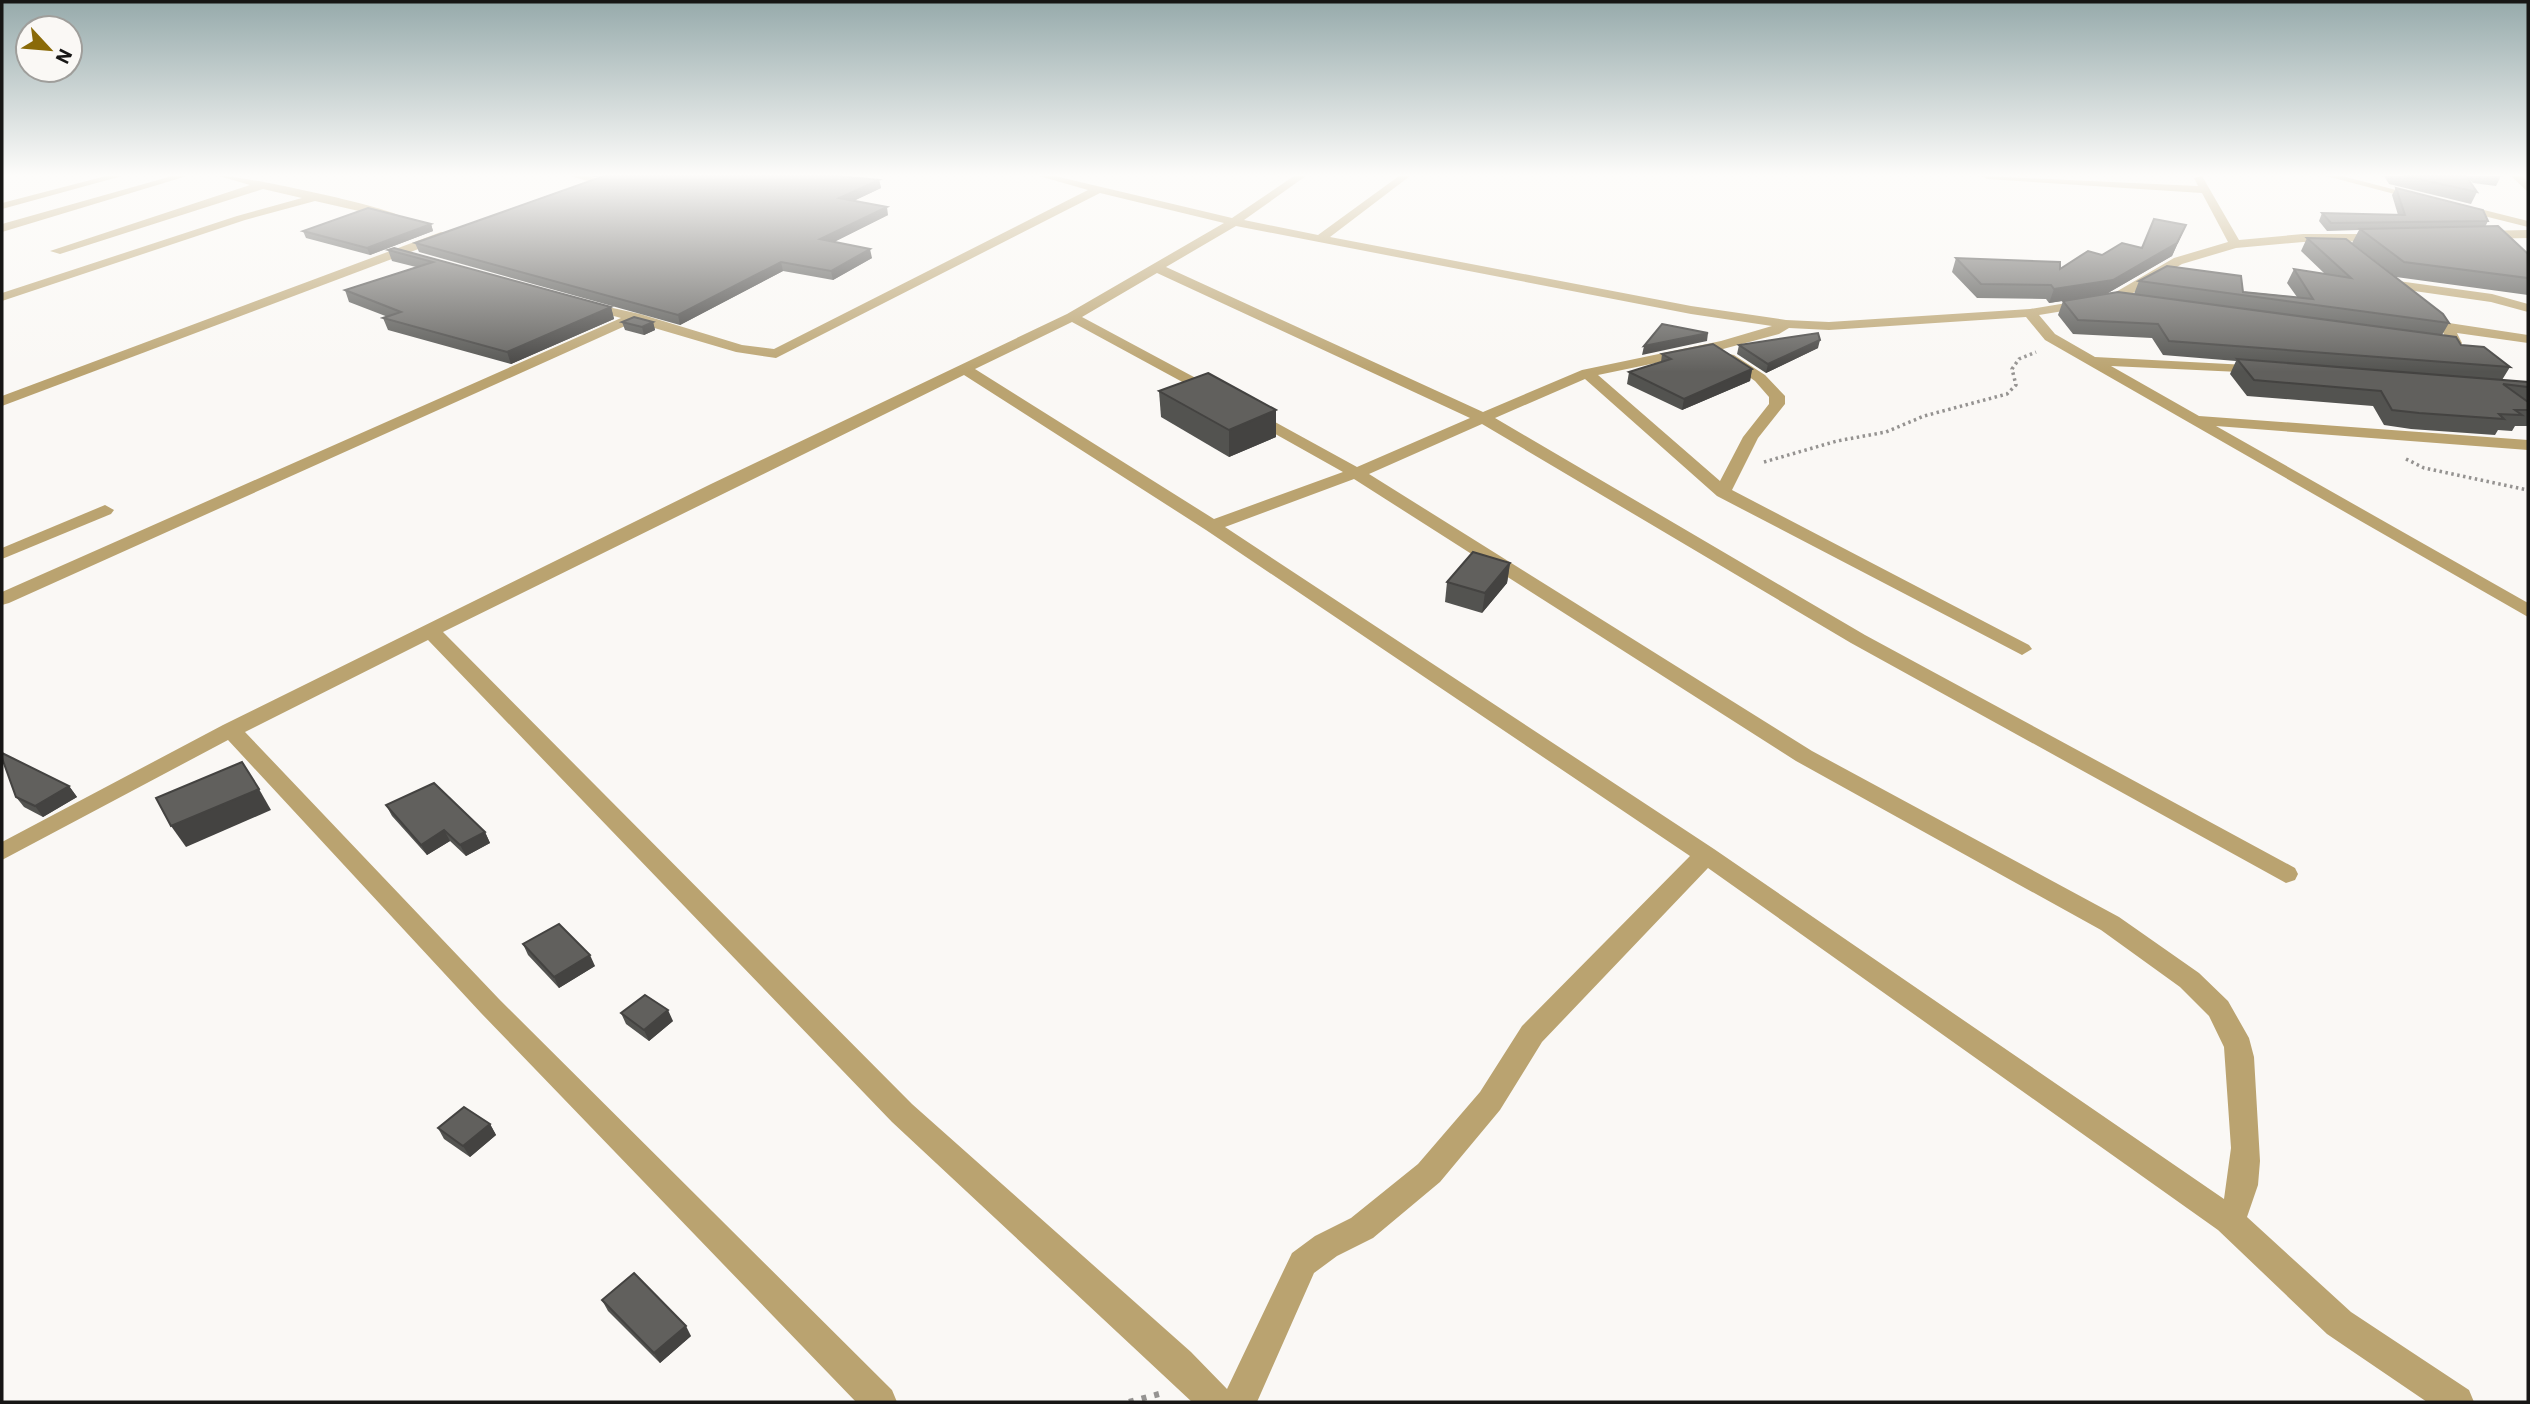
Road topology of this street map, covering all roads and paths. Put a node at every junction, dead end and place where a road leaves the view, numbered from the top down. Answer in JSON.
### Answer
{"nodes":[{"id":1,"x":86,"y":242,"type":"edge"},
{"id":2,"x":170,"y":242,"type":"edge"},
{"id":3,"x":425,"y":242,"type":"edge"},
{"id":4,"x":996,"y":242,"type":"edge"},
{"id":5,"x":1203,"y":242,"type":"edge"},
{"id":6,"x":1333,"y":242,"type":"edge"},
{"id":7,"x":2276,"y":242,"type":"edge"},
{"id":8,"x":2339,"y":242,"type":"edge"},
{"id":9,"x":2235,"y":244,"type":"joint"},
{"id":10,"x":56,"y":251,"type":"dead end"},
{"id":11,"x":2351,"y":251,"type":"edge"},
{"id":12,"x":397,"y":252,"type":"junction"},
{"id":13,"x":423,"y":260,"type":"edge"},
{"id":14,"x":1159,"y":269,"type":"junction"},
{"id":15,"x":2,"y":297,"type":"edge"},
{"id":16,"x":569,"y":299,"type":"edge"},
{"id":17,"x":2113,"y":299,"type":"junction"},
{"id":18,"x":2139,"y":303,"type":"edge"},
{"id":19,"x":2528,"y":308,"type":"edge"},
{"id":20,"x":2030,"y":313,"type":"junction"},
{"id":21,"x":635,"y":317,"type":"junction"},
{"id":22,"x":1072,"y":317,"type":"junction"},
{"id":23,"x":1786,"y":324,"type":"junction"},
{"id":24,"x":2445,"y":327,"type":"junction"},
{"id":25,"x":2050,"y":337,"type":"junction"},
{"id":26,"x":2528,"y":339,"type":"edge"},
{"id":27,"x":2418,"y":342,"type":"edge"},
{"id":28,"x":1713,"y":347,"type":"junction"},
{"id":29,"x":2092,"y":361,"type":"junction"},
{"id":30,"x":965,"y":369,"type":"junction"},
{"id":31,"x":2272,"y":370,"type":"edge"},
{"id":32,"x":1587,"y":373,"type":"junction"},
{"id":33,"x":2,"y":401,"type":"edge"},
{"id":34,"x":1485,"y":419,"type":"junction"},
{"id":35,"x":2198,"y":420,"type":"junction"},
{"id":36,"x":2528,"y":445,"type":"edge"},
{"id":37,"x":2398,"y":454,"type":"dead end"},
{"id":38,"x":1736,"y":469,"type":"junction"},
{"id":39,"x":1356,"y":473,"type":"junction"},
{"id":40,"x":2528,"y":490,"type":"edge"},
{"id":41,"x":1723,"y":492,"type":"junction"},
{"id":42,"x":105,"y":510,"type":"dead end"},
{"id":43,"x":1212,"y":526,"type":"junction"},
{"id":44,"x":2,"y":554,"type":"edge"},
{"id":45,"x":2,"y":598,"type":"edge"},
{"id":46,"x":2528,"y":611,"type":"edge"},
{"id":47,"x":430,"y":631,"type":"junction"},
{"id":48,"x":2022,"y":649,"type":"dead end"},
{"id":49,"x":231,"y":730,"type":"junction"},
{"id":50,"x":2,"y":852,"type":"edge"},
{"id":51,"x":1706,"y":855,"type":"junction"},
{"id":52,"x":2286,"y":874,"type":"dead end"},
{"id":53,"x":2229,"y":1220,"type":"junction"},
{"id":54,"x":880,"y":1402,"type":"edge"},
{"id":55,"x":1216,"y":1402,"type":"edge"},
{"id":56,"x":1239,"y":1402,"type":"edge"},
{"id":57,"x":2457,"y":1402,"type":"edge"}],
"edges":[{"from":1,"to":10,"type":"street"},
{"from":2,"to":15,"type":"street"},
{"from":3,"to":12,"type":"street"},
{"from":4,"to":21,"type":"street"},
{"from":5,"to":14,"type":"street"},
{"from":6,"to":23,"type":"street"},
{"from":7,"to":9,"type":"street"},
{"from":8,"to":11,"type":"street"},
{"from":9,"to":17,"type":"street"},
{"from":12,"to":13,"type":"street"},
{"from":12,"to":33,"type":"street"},
{"from":14,"to":22,"type":"street"},
{"from":14,"to":34,"type":"street"},
{"from":16,"to":21,"type":"street"},
{"from":17,"to":18,"type":"street"},
{"from":17,"to":20,"type":"street"},
{"from":19,"to":24,"type":"street"},
{"from":20,"to":23,"type":"street"},
{"from":20,"to":25,"type":"street"},
{"from":21,"to":45,"type":"street"},
{"from":22,"to":30,"type":"street"},
{"from":22,"to":39,"type":"street"},
{"from":23,"to":28,"type":"street"},
{"from":24,"to":26,"type":"street"},
{"from":24,"to":27,"type":"street"},
{"from":25,"to":29,"type":"street"},
{"from":25,"to":38,"type":"path"},
{"from":28,"to":32,"type":"street"},
{"from":28,"to":38,"type":"street"},
{"from":29,"to":31,"type":"street"},
{"from":29,"to":35,"type":"street"},
{"from":30,"to":43,"type":"street"},
{"from":30,"to":47,"type":"street"},
{"from":32,"to":34,"type":"street"},
{"from":32,"to":41,"type":"street"},
{"from":34,"to":39,"type":"street"},
{"from":34,"to":52,"type":"street"},
{"from":35,"to":36,"type":"street"},
{"from":35,"to":46,"type":"street"},
{"from":37,"to":40,"type":"path"},
{"from":38,"to":41,"type":"street"},
{"from":39,"to":43,"type":"street"},
{"from":39,"to":53,"type":"street"},
{"from":41,"to":48,"type":"street"},
{"from":42,"to":44,"type":"street"},
{"from":43,"to":51,"type":"street"},
{"from":47,"to":49,"type":"street"},
{"from":47,"to":55,"type":"street"},
{"from":49,"to":50,"type":"street"},
{"from":49,"to":54,"type":"street"},
{"from":51,"to":53,"type":"street"},
{"from":51,"to":56,"type":"street"},
{"from":53,"to":57,"type":"street"}]}
